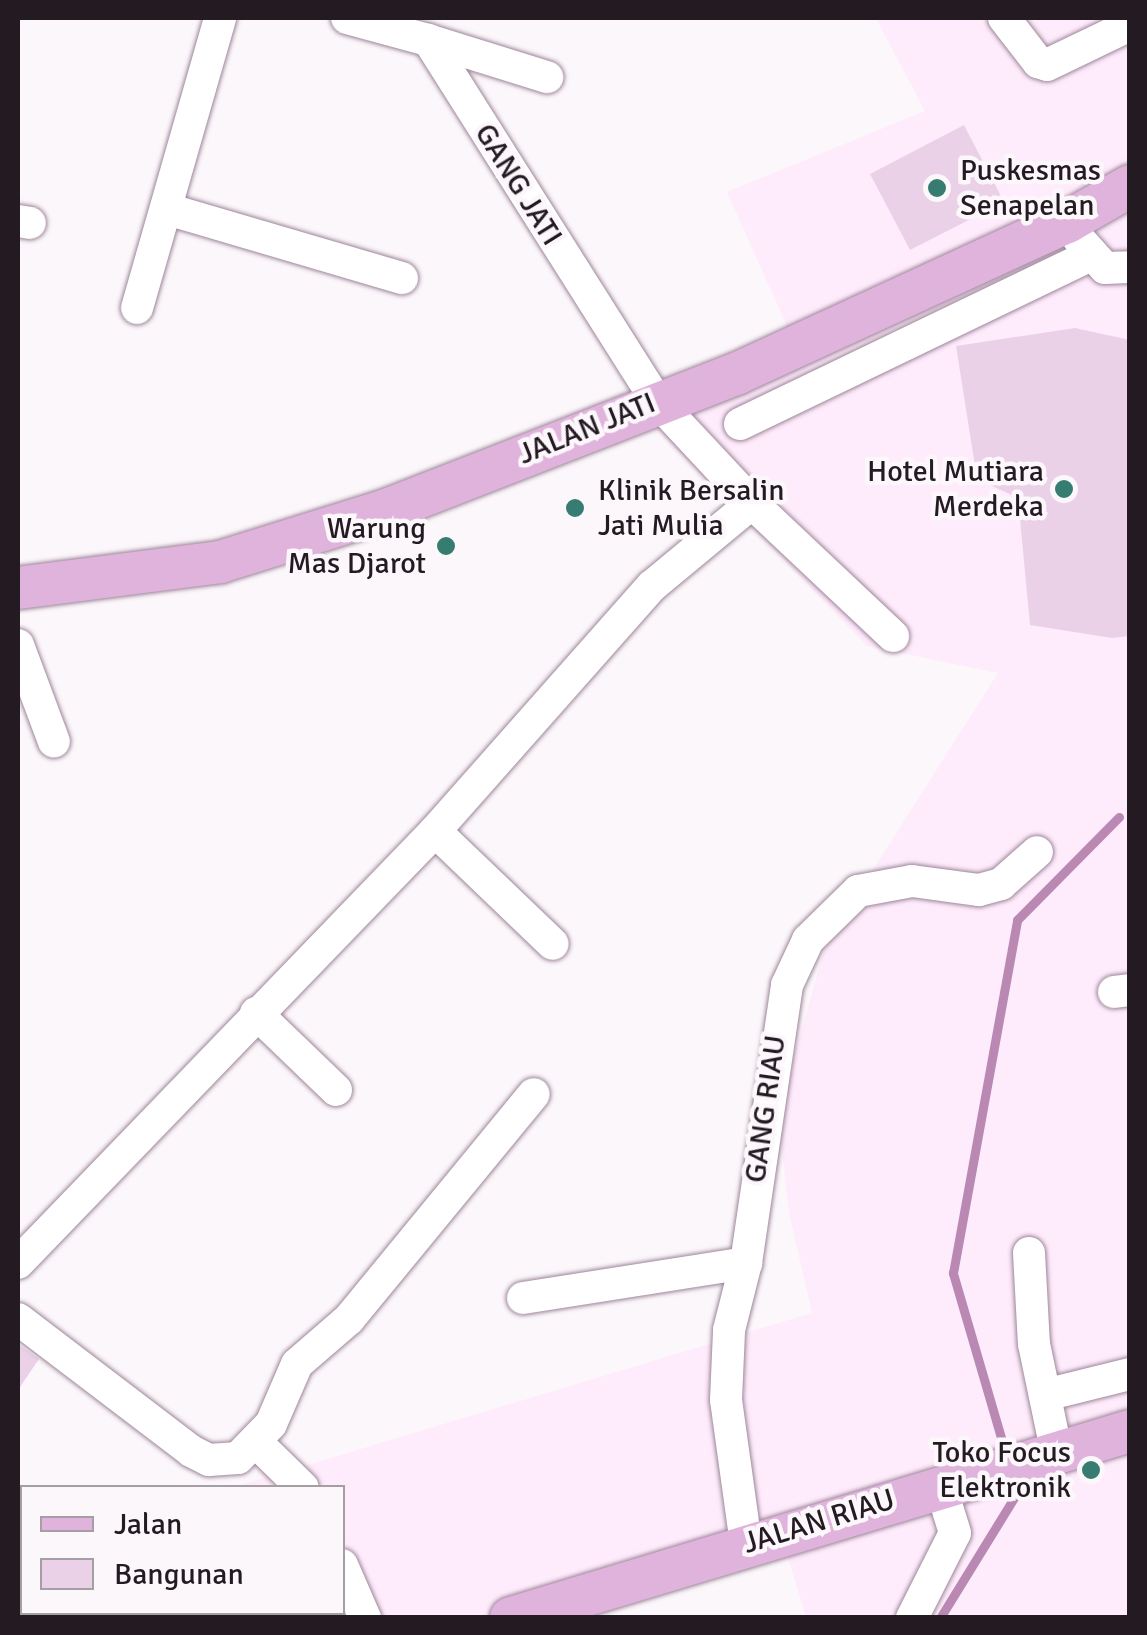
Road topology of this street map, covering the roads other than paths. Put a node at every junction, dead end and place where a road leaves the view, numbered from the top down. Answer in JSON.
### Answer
{"nodes":[{"id":1,"x":220,"y":18,"type":"edge"},
{"id":2,"x":347,"y":18,"type":"edge"},
{"id":3,"x":1004,"y":18,"type":"edge"},
{"id":4,"x":1130,"y":24,"type":"edge"},
{"id":5,"x":428,"y":40,"type":"junction"},
{"id":6,"x":547,"y":77,"type":"dead end"},
{"id":7,"x":1130,"y":186,"type":"edge"},
{"id":8,"x":167,"y":210,"type":"junction"},
{"id":9,"x":1078,"y":239,"type":"junction"},
{"id":10,"x":1130,"y":267,"type":"edge"},
{"id":11,"x":402,"y":278,"type":"dead end"},
{"id":12,"x":137,"y":308,"type":"dead end"},
{"id":13,"x":656,"y":400,"type":"junction"},
{"id":14,"x":740,"y":424,"type":"dead end"},
{"id":15,"x":752,"y":504,"type":"junction"},
{"id":16,"x":18,"y":588,"type":"edge"},
{"id":17,"x":893,"y":636,"type":"dead end"},
{"id":18,"x":18,"y":645,"type":"edge"},
{"id":19,"x":54,"y":742,"type":"dead end"},
{"id":20,"x":435,"y":830,"type":"junction"},
{"id":21,"x":1037,"y":852,"type":"dead end"},
{"id":22,"x":553,"y":944,"type":"dead end"},
{"id":23,"x":256,"y":1013,"type":"junction"},
{"id":24,"x":336,"y":1090,"type":"dead end"},
{"id":25,"x":534,"y":1094,"type":"dead end"},
{"id":26,"x":1029,"y":1253,"type":"dead end"},
{"id":27,"x":746,"y":1262,"type":"junction"},
{"id":28,"x":18,"y":1263,"type":"edge"},
{"id":29,"x":523,"y":1298,"type":"dead end"},
{"id":30,"x":18,"y":1319,"type":"edge"},
{"id":31,"x":1130,"y":1374,"type":"edge"},
{"id":32,"x":1045,"y":1395,"type":"junction"},
{"id":33,"x":1130,"y":1431,"type":"edge"},
{"id":34,"x":257,"y":1443,"type":"junction"},
{"id":35,"x":1048,"y":1456,"type":"junction"},
{"id":36,"x":940,"y":1484,"type":"junction"},
{"id":37,"x":300,"y":1485,"type":"edge"},
{"id":38,"x":746,"y":1544,"type":"junction"},
{"id":39,"x":345,"y":1572,"type":"edge"},
{"id":40,"x":365,"y":1618,"type":"edge"},
{"id":41,"x":511,"y":1618,"type":"edge"},
{"id":42,"x":912,"y":1618,"type":"edge"}],
"edges":[{"from":1,"to":8,"type":"street"},
{"from":2,"to":5,"type":"street"},
{"from":3,"to":4,"type":"street"},
{"from":5,"to":6,"type":"street"},
{"from":5,"to":13,"type":"street","name":"GANG JATI"},
{"from":7,"to":9,"type":"main road","name":"JALAN JATI"},
{"from":8,"to":11,"type":"street"},
{"from":8,"to":12,"type":"street"},
{"from":9,"to":10,"type":"street"},
{"from":9,"to":13,"type":"main road","name":"JALAN JATI"},
{"from":9,"to":14,"type":"street"},
{"from":13,"to":15,"type":"street","name":"GANG JATI"},
{"from":13,"to":16,"type":"main road","name":"JALAN JATI"},
{"from":15,"to":17,"type":"street","name":"GANG JATI"},
{"from":15,"to":20,"type":"street"},
{"from":18,"to":19,"type":"street"},
{"from":20,"to":22,"type":"street"},
{"from":20,"to":23,"type":"street"},
{"from":21,"to":27,"type":"street","name":"GANG RIAU"},
{"from":23,"to":24,"type":"street"},
{"from":23,"to":28,"type":"street"},
{"from":25,"to":34,"type":"street"},
{"from":26,"to":32,"type":"street"},
{"from":27,"to":29,"type":"street"},
{"from":27,"to":38,"type":"street","name":"GANG RIAU"},
{"from":30,"to":34,"type":"street"},
{"from":31,"to":32,"type":"street"},
{"from":32,"to":35,"type":"street"},
{"from":33,"to":35,"type":"main road","name":"JALAN RIAU"},
{"from":34,"to":37,"type":"street"},
{"from":35,"to":36,"type":"main road","name":"JALAN RIAU"},
{"from":36,"to":38,"type":"main road","name":"JALAN RIAU"},
{"from":36,"to":42,"type":"street"},
{"from":38,"to":41,"type":"main road","name":"JALAN RIAU"},
{"from":39,"to":40,"type":"street"}]}
